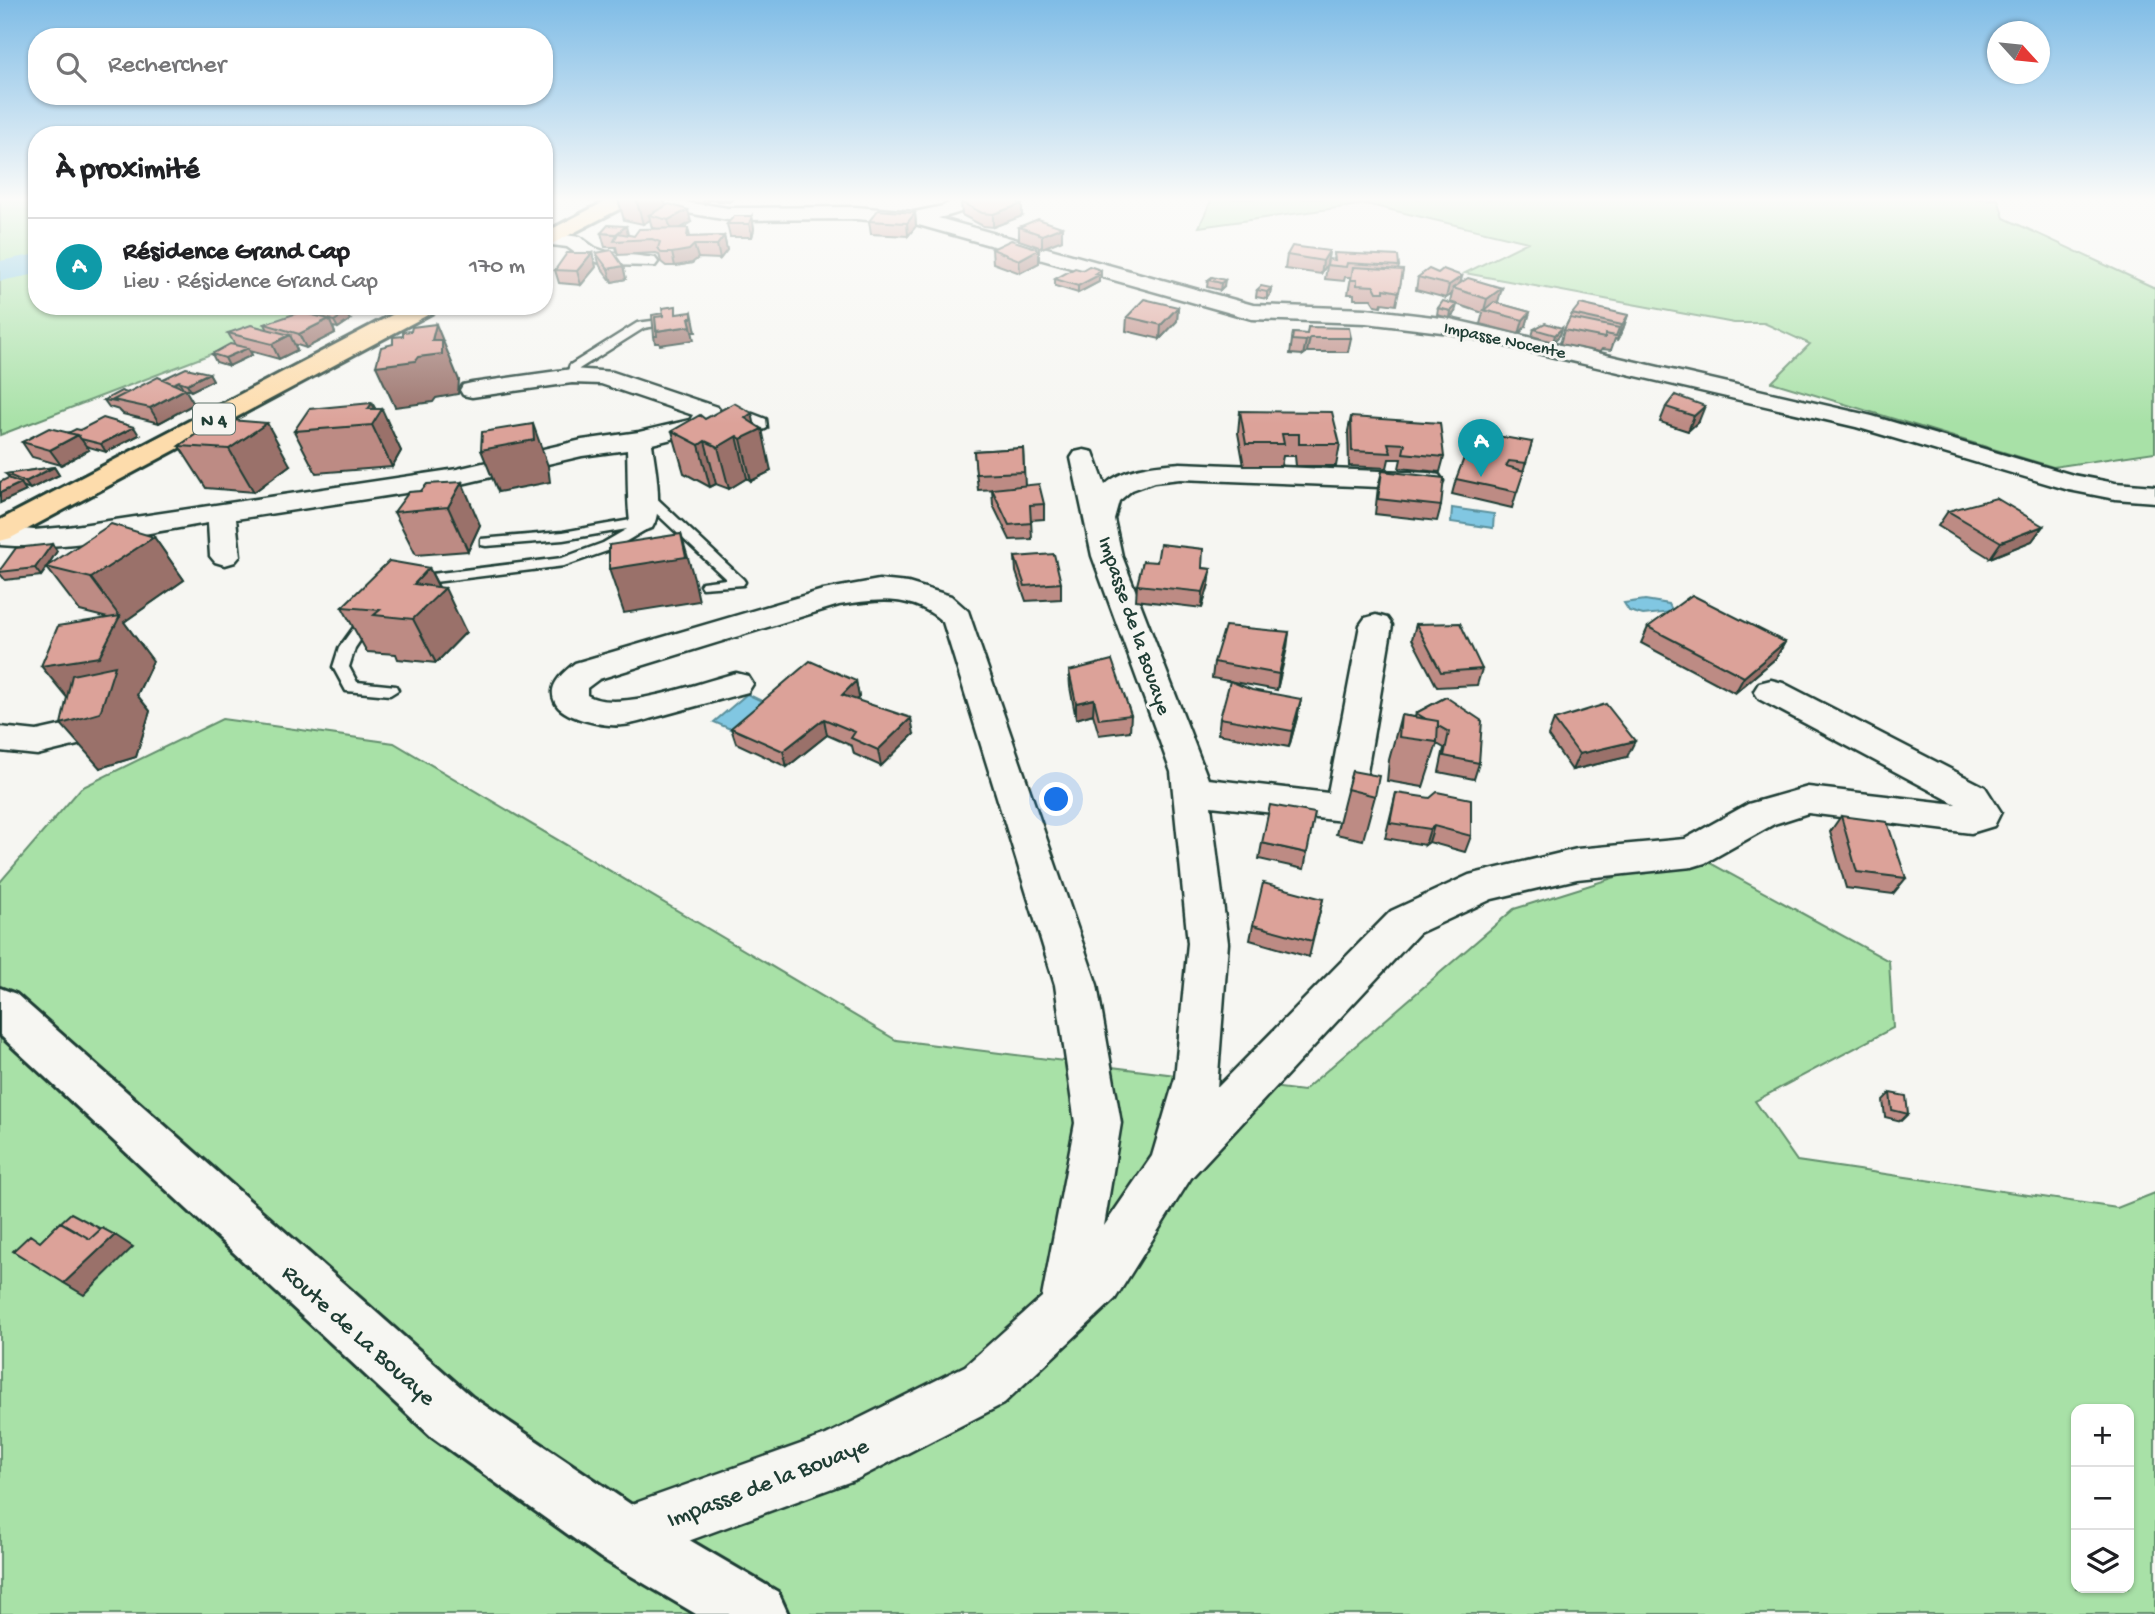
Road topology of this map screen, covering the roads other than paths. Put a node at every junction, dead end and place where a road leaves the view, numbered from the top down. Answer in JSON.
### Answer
{"nodes":[{"id":1,"x":1117,"y":274,"type":"edge"},
{"id":2,"x":410,"y":315,"type":"edge"},
{"id":3,"x":652,"y":324,"type":"edge"},
{"id":4,"x":572,"y":376,"type":"junction"},
{"id":5,"x":472,"y":390,"type":"dead end"},
{"id":6,"x":699,"y":425,"type":"junction"},
{"id":7,"x":639,"y":440,"type":"junction"},
{"id":8,"x":725,"y":442,"type":"edge"},
{"id":9,"x":1084,"y":458,"type":"dead end"},
{"id":10,"x":1432,"y":481,"type":"edge"},
{"id":11,"x":644,"y":494,"type":"junction"},
{"id":12,"x":2155,"y":494,"type":"edge"},
{"id":13,"x":221,"y":514,"type":"junction"},
{"id":14,"x":1100,"y":519,"type":"junction"},
{"id":15,"x":642,"y":522,"type":"junction"},
{"id":16,"x":0,"y":534,"type":"edge"},
{"id":17,"x":486,"y":542,"type":"dead end"},
{"id":18,"x":225,"y":556,"type":"dead end"},
{"id":19,"x":707,"y":586,"type":"dead end"},
{"id":20,"x":395,"y":593,"type":"edge"},
{"id":21,"x":378,"y":605,"type":"edge"},
{"id":22,"x":1376,"y":625,"type":"dead end"},
{"id":23,"x":736,"y":684,"type":"dead end"},
{"id":24,"x":390,"y":690,"type":"dead end"},
{"id":25,"x":1770,"y":691,"type":"dead end"},
{"id":26,"x":86,"y":732,"type":"edge"},
{"id":27,"x":0,"y":738,"type":"edge"},
{"id":28,"x":1191,"y":790,"type":"junction"},
{"id":29,"x":0,"y":1007,"type":"edge"},
{"id":30,"x":1173,"y":1166,"type":"junction"},
{"id":31,"x":1065,"y":1311,"type":"junction"},
{"id":32,"x":623,"y":1536,"type":"junction"},
{"id":33,"x":756,"y":1614,"type":"edge"}],
"edges":[{"from":1,"to":12,"type":"street","name":"Impasse Nocente"},
{"from":2,"to":16,"type":"highway","number":"N 4"},
{"from":3,"to":4,"type":"lane"},
{"from":4,"to":5,"type":"street"},
{"from":4,"to":6,"type":"street"},
{"from":6,"to":7,"type":"street"},
{"from":6,"to":8,"type":"lane"},
{"from":7,"to":11,"type":"street"},
{"from":7,"to":13,"type":"street"},
{"from":9,"to":14,"type":"street"},
{"from":10,"to":14,"type":"street","name":"Impasse de la Bouaye"},
{"from":11,"to":15,"type":"street"},
{"from":11,"to":19,"type":"lane"},
{"from":13,"to":16,"type":"street"},
{"from":13,"to":18,"type":"street"},
{"from":14,"to":28,"type":"street","name":"Impasse de la Bouaye"},
{"from":15,"to":17,"type":"lane"},
{"from":15,"to":20,"type":"lane"},
{"from":21,"to":24,"type":"lane"},
{"from":22,"to":28,"type":"street"},
{"from":23,"to":31,"type":"street"},
{"from":25,"to":30,"type":"street"},
{"from":26,"to":27,"type":"street"},
{"from":28,"to":30,"type":"street","name":"Impasse de la Bouaye"},
{"from":29,"to":32,"type":"main road","name":"Route de La Bouaye"},
{"from":30,"to":31,"type":"street","name":"Impasse de la Bouaye"},
{"from":31,"to":32,"type":"street","name":"Impasse de la Bouaye"},
{"from":32,"to":33,"type":"main road","name":"Route de La Bouaye"}]}
